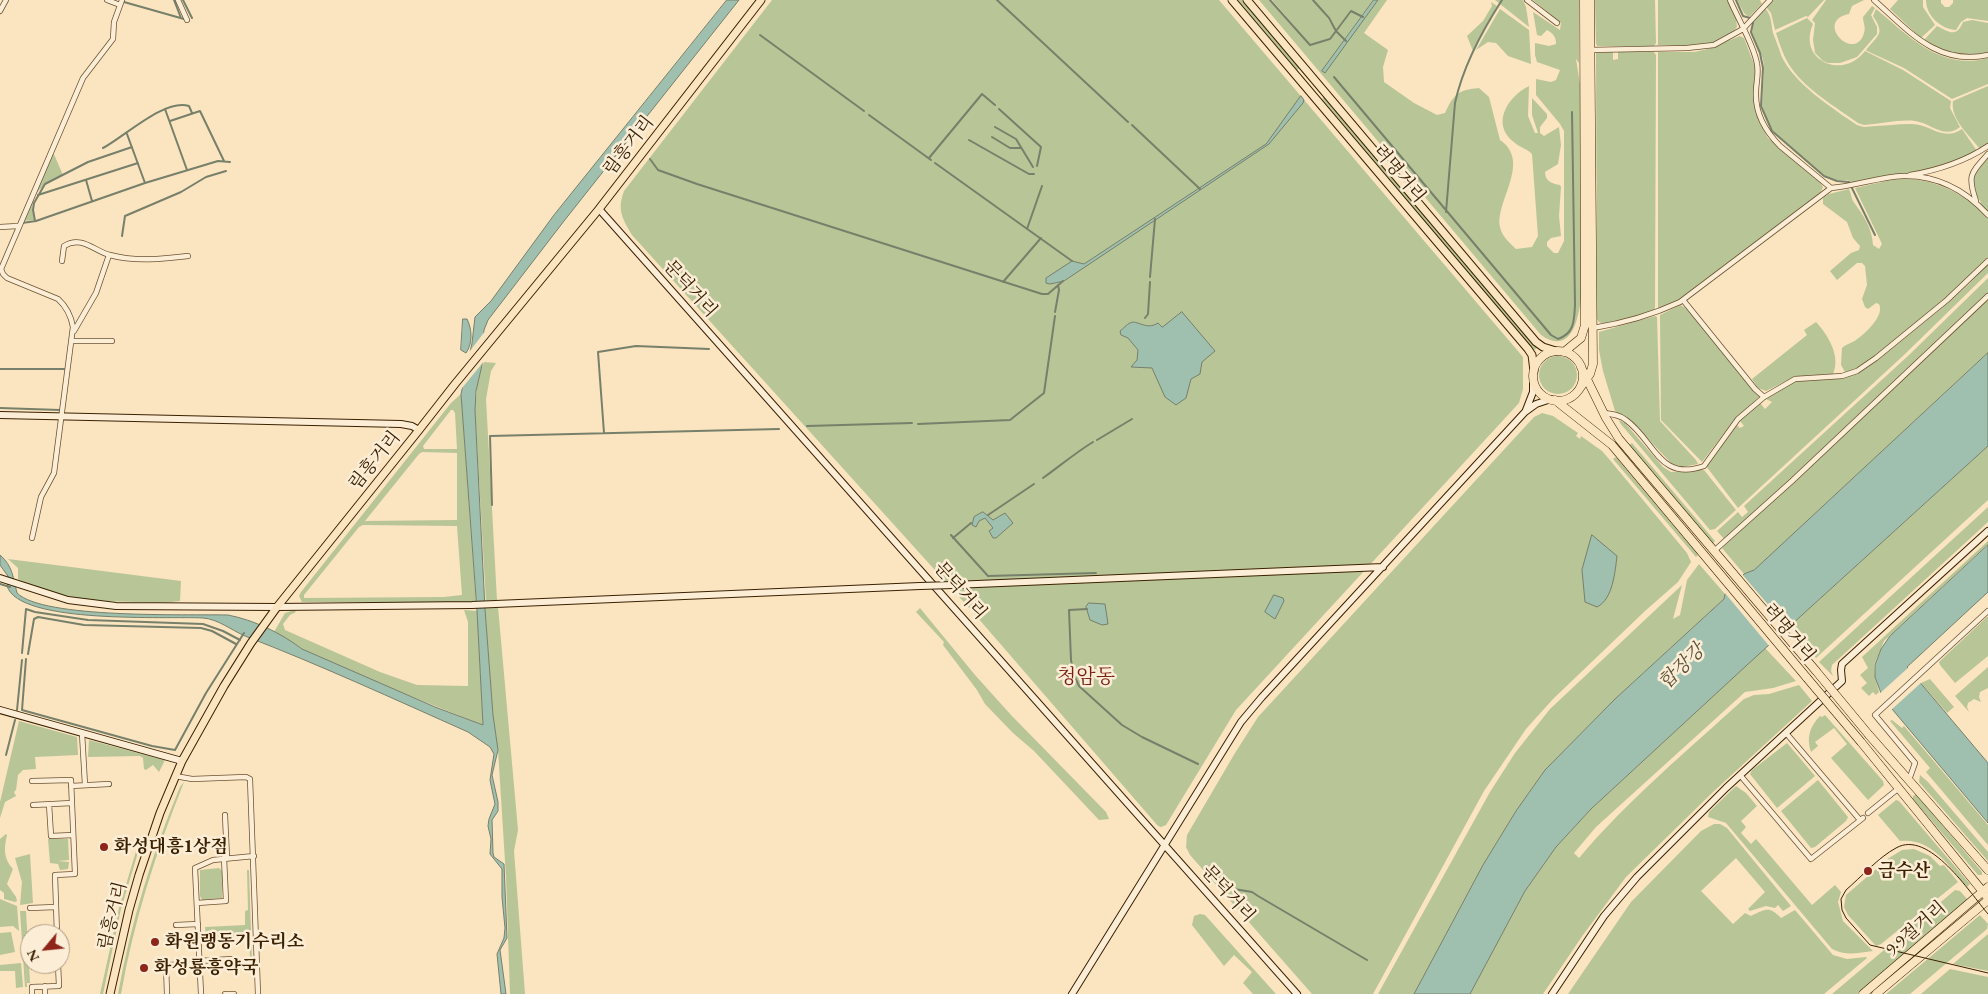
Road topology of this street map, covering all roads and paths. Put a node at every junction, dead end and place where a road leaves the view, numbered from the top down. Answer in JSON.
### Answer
{"nodes":[{"id":1,"x":6,"y":0,"type":"edge"},
{"id":2,"x":107,"y":0,"type":"edge"},
{"id":3,"x":178,"y":0,"type":"edge"},
{"id":4,"x":761,"y":0,"type":"edge"},
{"id":5,"x":1232,"y":0,"type":"edge"},
{"id":6,"x":1247,"y":0,"type":"edge"},
{"id":7,"x":1527,"y":0,"type":"edge"},
{"id":8,"x":1584,"y":0,"type":"edge"},
{"id":9,"x":1590,"y":0,"type":"edge"},
{"id":10,"x":1730,"y":0,"type":"edge"},
{"id":11,"x":1770,"y":0,"type":"edge"},
{"id":12,"x":1874,"y":0,"type":"edge"},
{"id":13,"x":121,"y":2,"type":"edge"},
{"id":14,"x":0,"y":12,"type":"edge"},
{"id":15,"x":188,"y":20,"type":"dead end"},
{"id":16,"x":1557,"y":22,"type":"dead end"},
{"id":17,"x":1743,"y":29,"type":"junction"},
{"id":18,"x":1587,"y":48,"type":"junction"},
{"id":19,"x":1988,"y":55,"type":"edge"},
{"id":20,"x":1988,"y":146,"type":"edge"},
{"id":21,"x":1988,"y":154,"type":"edge"},
{"id":22,"x":1902,"y":176,"type":"junction"},
{"id":23,"x":1831,"y":188,"type":"junction"},
{"id":24,"x":1977,"y":204,"type":"junction"},
{"id":25,"x":599,"y":209,"type":"junction"},
{"id":26,"x":1988,"y":215,"type":"edge"},
{"id":27,"x":18,"y":226,"type":"junction"},
{"id":28,"x":0,"y":227,"type":"edge"},
{"id":29,"x":109,"y":255,"type":"junction"},
{"id":30,"x":188,"y":256,"type":"dead end"},
{"id":31,"x":62,"y":260,"type":"dead end"},
{"id":32,"x":1988,"y":261,"type":"edge"},
{"id":33,"x":1988,"y":296,"type":"edge"},
{"id":34,"x":1683,"y":300,"type":"junction"},
{"id":35,"x":1593,"y":328,"type":"junction"},
{"id":36,"x":73,"y":333,"type":"junction"},
{"id":37,"x":72,"y":341,"type":"junction"},
{"id":38,"x":112,"y":341,"type":"dead end"},
{"id":39,"x":1560,"y":351,"type":"junction"},
{"id":40,"x":1582,"y":367,"type":"junction"},
{"id":41,"x":1534,"y":374,"type":"junction"},
{"id":42,"x":1587,"y":379,"type":"junction"},
{"id":43,"x":1578,"y":391,"type":"junction"},
{"id":44,"x":1764,"y":397,"type":"junction"},
{"id":45,"x":1553,"y":400,"type":"junction"},
{"id":46,"x":1525,"y":412,"type":"junction"},
{"id":47,"x":1603,"y":412,"type":"junction"},
{"id":48,"x":0,"y":415,"type":"edge"},
{"id":49,"x":62,"y":416,"type":"junction"},
{"id":50,"x":420,"y":430,"type":"junction"},
{"id":51,"x":1988,"y":531,"type":"edge"},
{"id":52,"x":32,"y":538,"type":"dead end"},
{"id":53,"x":1715,"y":554,"type":"junction"},
{"id":54,"x":1383,"y":568,"type":"junction"},
{"id":55,"x":0,"y":578,"type":"edge"},
{"id":56,"x":277,"y":607,"type":"junction"},
{"id":57,"x":1988,"y":611,"type":"edge"},
{"id":58,"x":0,"y":710,"type":"edge"},
{"id":59,"x":82,"y":733,"type":"junction"},
{"id":60,"x":1786,"y":733,"type":"junction"},
{"id":61,"x":182,"y":761,"type":"junction"},
{"id":62,"x":1740,"y":775,"type":"junction"},
{"id":63,"x":175,"y":776,"type":"junction"},
{"id":64,"x":1909,"y":780,"type":"junction"},
{"id":65,"x":32,"y":781,"type":"dead end"},
{"id":66,"x":109,"y":784,"type":"dead end"},
{"id":67,"x":85,"y":785,"type":"junction"},
{"id":68,"x":71,"y":786,"type":"junction"},
{"id":69,"x":1899,"y":788,"type":"junction"},
{"id":70,"x":72,"y":803,"type":"junction"},
{"id":71,"x":49,"y":804,"type":"junction"},
{"id":72,"x":33,"y":805,"type":"dead end"},
{"id":73,"x":1868,"y":813,"type":"dead end"},
{"id":74,"x":225,"y":816,"type":"dead end"},
{"id":75,"x":73,"y":835,"type":"junction"},
{"id":76,"x":1165,"y":846,"type":"junction"},
{"id":77,"x":254,"y":856,"type":"junction"},
{"id":78,"x":226,"y":858,"type":"junction"},
{"id":79,"x":1988,"y":870,"type":"edge"},
{"id":80,"x":1987,"y":895,"type":"edge"},
{"id":81,"x":197,"y":903,"type":"junction"},
{"id":82,"x":56,"y":907,"type":"junction"},
{"id":83,"x":30,"y":908,"type":"dead end"},
{"id":84,"x":57,"y":924,"type":"edge"},
{"id":85,"x":198,"y":924,"type":"junction"},
{"id":86,"x":176,"y":925,"type":"dead end"},
{"id":87,"x":232,"y":959,"type":"dead end"},
{"id":88,"x":199,"y":962,"type":"junction"},
{"id":89,"x":58,"y":974,"type":"edge"},
{"id":90,"x":45,"y":986,"type":"junction"},
{"id":91,"x":32,"y":994,"type":"edge"},
{"id":92,"x":45,"y":994,"type":"edge"},
{"id":93,"x":110,"y":994,"type":"edge"},
{"id":94,"x":167,"y":994,"type":"edge"},
{"id":95,"x":201,"y":994,"type":"edge"},
{"id":96,"x":225,"y":994,"type":"edge"},
{"id":97,"x":234,"y":994,"type":"edge"},
{"id":98,"x":258,"y":994,"type":"edge"},
{"id":99,"x":1072,"y":994,"type":"edge"},
{"id":100,"x":1298,"y":994,"type":"edge"},
{"id":101,"x":1552,"y":994,"type":"edge"},
{"id":102,"x":1863,"y":994,"type":"edge"},
{"id":103,"x":1876,"y":994,"type":"edge"}],
"edges":[{"from":1,"to":14,"type":"street"},
{"from":2,"to":13,"type":"street"},
{"from":3,"to":15,"type":"street"},
{"from":4,"to":25,"type":"main road","name":"림흥거리"},
{"from":5,"to":41,"type":"main road","name":"려명거리"},
{"from":6,"to":39,"type":"main road","name":"려명거리"},
{"from":7,"to":16,"type":"street"},
{"from":8,"to":18,"type":"highway"},
{"from":9,"to":18,"type":"highway"},
{"from":10,"to":17,"type":"street"},
{"from":11,"to":17,"type":"street"},
{"from":12,"to":19,"type":"street"},
{"from":13,"to":27,"type":"street"},
{"from":17,"to":18,"type":"street"},
{"from":17,"to":23,"type":"street"},
{"from":18,"to":35,"type":"highway"},
{"from":18,"to":39,"type":"highway"},
{"from":20,"to":22,"type":"street"},
{"from":21,"to":24,"type":"street"},
{"from":22,"to":23,"type":"street"},
{"from":22,"to":24,"type":"street"},
{"from":23,"to":34,"type":"street"},
{"from":24,"to":26,"type":"street"},
{"from":25,"to":50,"type":"main road","name":"림흥거리"},
{"from":25,"to":76,"type":"street","name":"문덕거리"},
{"from":27,"to":28,"type":"street"},
{"from":27,"to":36,"type":"street"},
{"from":29,"to":30,"type":"street"},
{"from":29,"to":31,"type":"street"},
{"from":29,"to":36,"type":"street"},
{"from":32,"to":44,"type":"street"},
{"from":33,"to":53,"type":"street"},
{"from":34,"to":35,"type":"street"},
{"from":34,"to":44,"type":"street"},
{"from":35,"to":42,"type":"highway"},
{"from":36,"to":37,"type":"street"},
{"from":37,"to":38,"type":"street"},
{"from":37,"to":49,"type":"street"},
{"from":39,"to":40,"type":"highway"},
{"from":39,"to":41,"type":"highway"},
{"from":40,"to":42,"type":"highway","name":"려명거리"},
{"from":40,"to":43,"type":"highway"},
{"from":41,"to":45,"type":"highway"},
{"from":41,"to":46,"type":"street"},
{"from":42,"to":43,"type":"highway"},
{"from":42,"to":47,"type":"highway","name":"려명거리"},
{"from":43,"to":45,"type":"highway"},
{"from":44,"to":47,"type":"street"},
{"from":45,"to":46,"type":"street"},
{"from":45,"to":69,"type":"highway","name":"려명거리","bridge":true},
{"from":46,"to":54,"type":"street"},
{"from":47,"to":53,"type":"highway","name":"려명거리"},
{"from":48,"to":49,"type":"street"},
{"from":49,"to":50,"type":"street"},
{"from":49,"to":52,"type":"street"},
{"from":50,"to":56,"type":"main road","name":"림흥거리"},
{"from":51,"to":60,"type":"street"},
{"from":53,"to":64,"type":"highway","name":"려명거리","bridge":true},
{"from":54,"to":56,"type":"street","bridge":true},
{"from":54,"to":76,"type":"street"},
{"from":55,"to":56,"type":"street"},
{"from":56,"to":61,"type":"main road","name":"림흥거리"},
{"from":57,"to":64,"type":"street"},
{"from":58,"to":59,"type":"street"},
{"from":59,"to":61,"type":"street"},
{"from":59,"to":67,"type":"street"},
{"from":60,"to":62,"type":"street"},
{"from":60,"to":62,"type":"street"},
{"from":61,"to":63,"type":"main road","name":"림흥거리"},
{"from":62,"to":101,"type":"street"},
{"from":63,"to":77,"type":"street"},
{"from":63,"to":93,"type":"main road","name":"림흥거리"},
{"from":64,"to":79,"type":"highway","name":"려명거리"},
{"from":65,"to":68,"type":"street"},
{"from":66,"to":67,"type":"street"},
{"from":67,"to":68,"type":"street"},
{"from":68,"to":70,"type":"street"},
{"from":69,"to":73,"type":"street"},
{"from":69,"to":80,"type":"highway","name":"려명거리"},
{"from":70,"to":71,"type":"street"},
{"from":70,"to":75,"type":"street"},
{"from":71,"to":72,"type":"street"},
{"from":71,"to":75,"type":"street"},
{"from":74,"to":78,"type":"street"},
{"from":75,"to":82,"type":"street"},
{"from":76,"to":99,"type":"street"},
{"from":76,"to":100,"type":"street","name":"문덕거리"},
{"from":77,"to":78,"type":"street"},
{"from":77,"to":98,"type":"street"},
{"from":78,"to":81,"type":"street"},
{"from":78,"to":81,"type":"street"},
{"from":80,"to":102,"type":"highway","name":"9·9절거리"},
{"from":80,"to":103,"type":"highway","name":"9·9절거리"},
{"from":81,"to":85,"type":"street"},
{"from":82,"to":83,"type":"street"},
{"from":82,"to":84,"type":"street"},
{"from":85,"to":86,"type":"street"},
{"from":85,"to":88,"type":"street"},
{"from":87,"to":88,"type":"street"},
{"from":88,"to":94,"type":"street"},
{"from":88,"to":95,"type":"street"},
{"from":89,"to":90,"type":"street"},
{"from":90,"to":91,"type":"street"},
{"from":90,"to":92,"type":"street"},
{"from":96,"to":97,"type":"street"}]}
